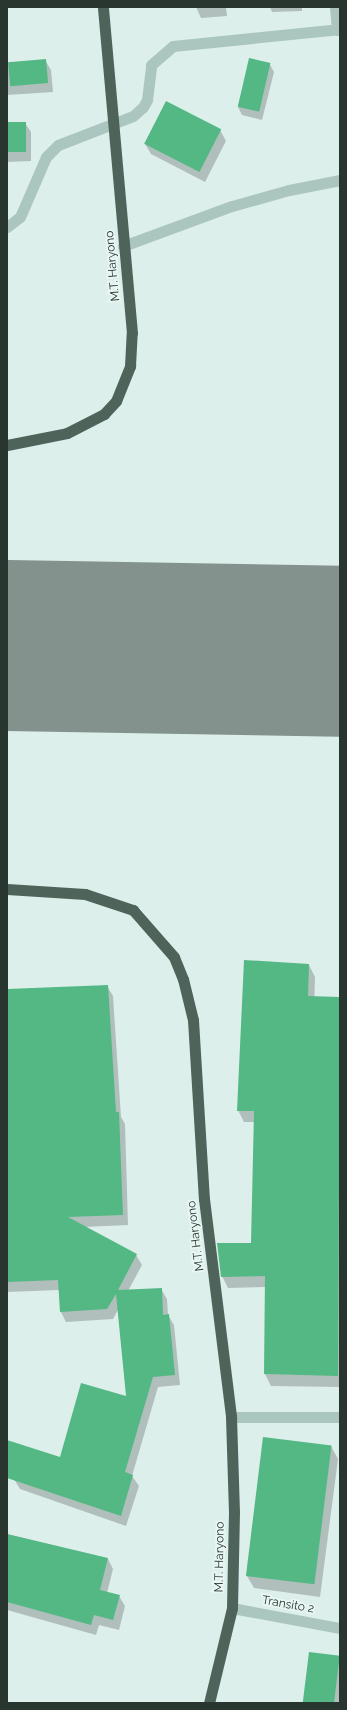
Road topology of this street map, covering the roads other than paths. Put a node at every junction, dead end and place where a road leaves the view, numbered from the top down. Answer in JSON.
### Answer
{"nodes":[{"id":1,"x":103,"y":7,"type":"edge"},
{"id":2,"x":335,"y":7,"type":"edge"},
{"id":3,"x":339,"y":29,"type":"edge"},
{"id":4,"x":113,"y":122,"type":"junction"},
{"id":5,"x":340,"y":180,"type":"edge"},
{"id":6,"x":7,"y":227,"type":"edge"},
{"id":7,"x":123,"y":246,"type":"junction"},
{"id":8,"x":7,"y":444,"type":"edge"},
{"id":9,"x":7,"y":889,"type":"edge"},
{"id":10,"x":231,"y":1417,"type":"junction"},
{"id":11,"x":340,"y":1417,"type":"edge"},
{"id":12,"x":232,"y":1608,"type":"junction"},
{"id":13,"x":340,"y":1628,"type":"edge"},
{"id":14,"x":209,"y":1703,"type":"edge"}],
"edges":[{"from":1,"to":4,"type":"highway","name":"M.T. Haryono"},
{"from":2,"to":3,"type":"street"},
{"from":3,"to":4,"type":"street"},
{"from":4,"to":6,"type":"street"},
{"from":4,"to":7,"type":"highway","name":"M.T. Haryono"},
{"from":5,"to":7,"type":"street"},
{"from":7,"to":8,"type":"highway","name":"M.T. Haryono"},
{"from":9,"to":10,"type":"highway","name":"M.T. Haryono"},
{"from":10,"to":11,"type":"street"},
{"from":10,"to":12,"type":"highway","name":"M.T. Haryono"},
{"from":12,"to":13,"type":"street","name":"Transito 2"},
{"from":12,"to":14,"type":"highway","name":"M.T. Haryono"}]}
